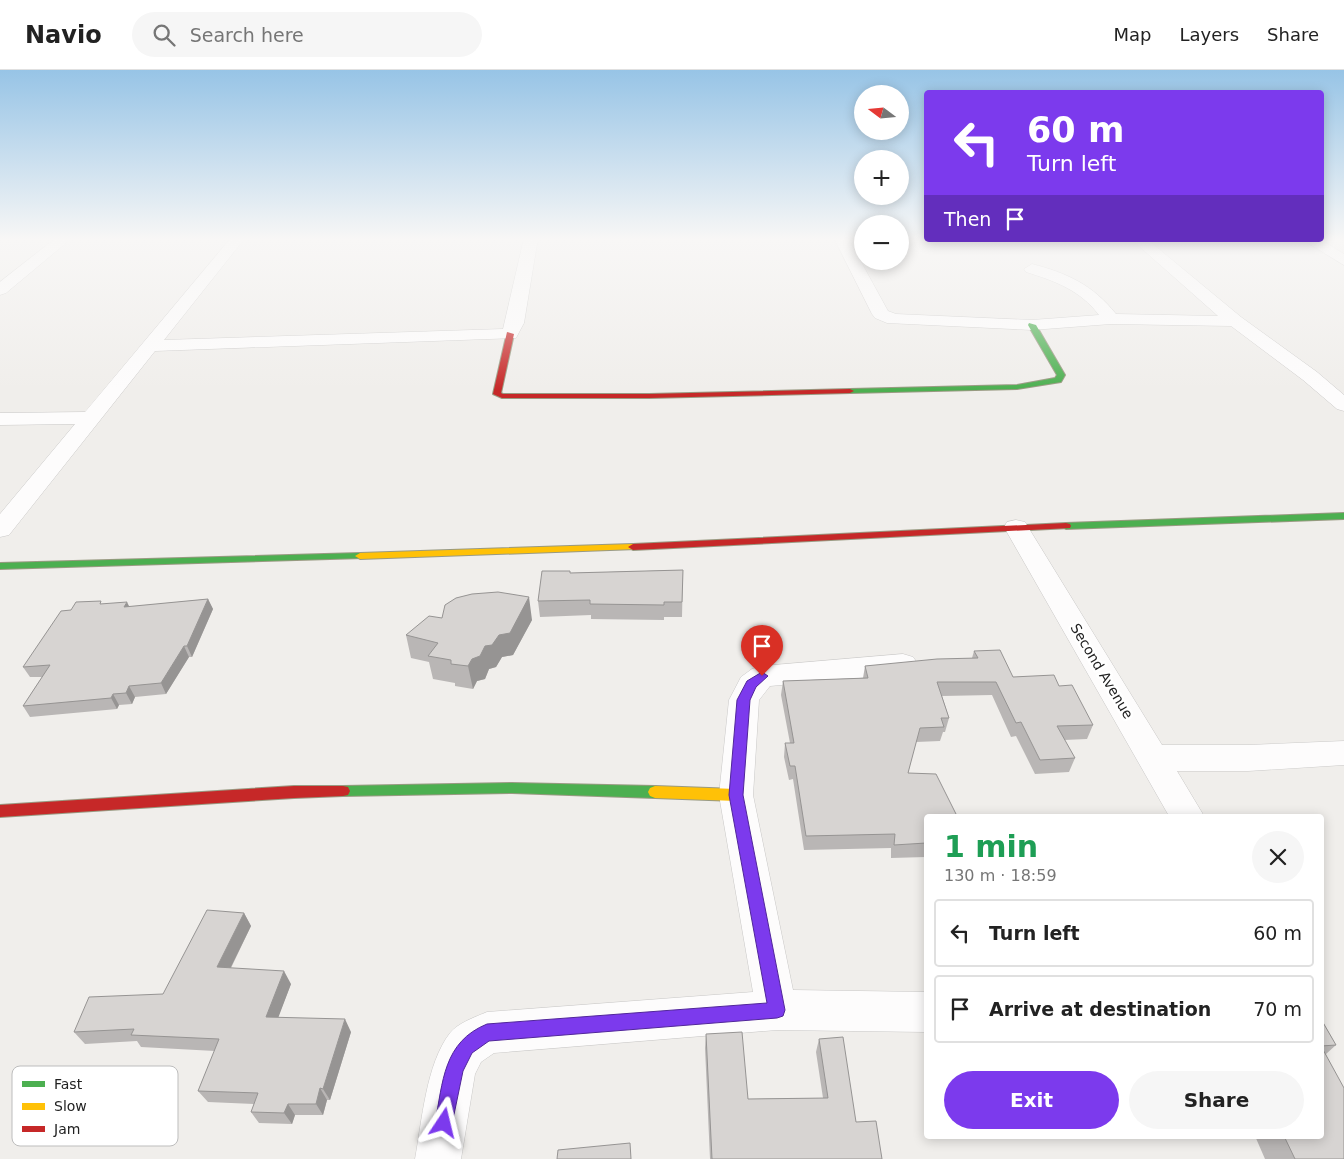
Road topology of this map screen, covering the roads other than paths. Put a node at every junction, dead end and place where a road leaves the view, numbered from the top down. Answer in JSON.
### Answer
{"nodes":[{"id":1,"x":197,"y":289,"type":"edge"},
{"id":2,"x":521,"y":289,"type":"edge"},
{"id":3,"x":868,"y":289,"type":"edge"},
{"id":4,"x":1084,"y":289,"type":"edge"},
{"id":5,"x":1197,"y":289,"type":"edge"},
{"id":6,"x":1111,"y":319,"type":"junction"},
{"id":7,"x":1235,"y":321,"type":"junction"},
{"id":8,"x":1032,"y":324,"type":"junction"},
{"id":9,"x":510,"y":334,"type":"junction"},
{"id":10,"x":150,"y":346,"type":"junction"},
{"id":11,"x":1310,"y":376,"type":"junction"},
{"id":12,"x":1336,"y":376,"type":"dead end"},
{"id":13,"x":1344,"y":405,"type":"edge"},
{"id":14,"x":92,"y":418,"type":"junction"},
{"id":15,"x":0,"y":419,"type":"edge"},
{"id":16,"x":1344,"y":516,"type":"edge"},
{"id":17,"x":1016,"y":527,"type":"junction"},
{"id":18,"x":0,"y":530,"type":"edge"},
{"id":19,"x":0,"y":566,"type":"edge"},
{"id":20,"x":929,"y":662,"type":"edge"},
{"id":21,"x":1344,"y":753,"type":"edge"},
{"id":22,"x":1153,"y":758,"type":"junction"},
{"id":23,"x":736,"y":795,"type":"junction"},
{"id":24,"x":0,"y":811,"type":"edge"},
{"id":25,"x":1185,"y":814,"type":"edge"},
{"id":26,"x":777,"y":1010,"type":"junction"},
{"id":27,"x":924,"y":1012,"type":"edge"},
{"id":28,"x":438,"y":1159,"type":"edge"}],
"edges":[{"from":1,"to":10,"type":"street"},
{"from":2,"to":9,"type":"street"},
{"from":3,"to":8,"type":"street"},
{"from":4,"to":6,"type":"street"},
{"from":5,"to":7,"type":"street"},
{"from":6,"to":7,"type":"street"},
{"from":6,"to":8,"type":"street"},
{"from":7,"to":11,"type":"street"},
{"from":8,"to":9,"type":"street"},
{"from":9,"to":10,"type":"street"},
{"from":10,"to":14,"type":"street"},
{"from":11,"to":12,"type":"street"},
{"from":11,"to":13,"type":"street"},
{"from":14,"to":15,"type":"street"},
{"from":14,"to":18,"type":"street"},
{"from":16,"to":17,"type":"street"},
{"from":17,"to":19,"type":"street"},
{"from":17,"to":22,"type":"street","name":"Second Avenue"},
{"from":20,"to":23,"type":"street"},
{"from":21,"to":22,"type":"street"},
{"from":22,"to":25,"type":"street","name":"Second Avenue"},
{"from":23,"to":24,"type":"street"},
{"from":23,"to":26,"type":"street"},
{"from":26,"to":27,"type":"street"},
{"from":26,"to":28,"type":"street"}]}
